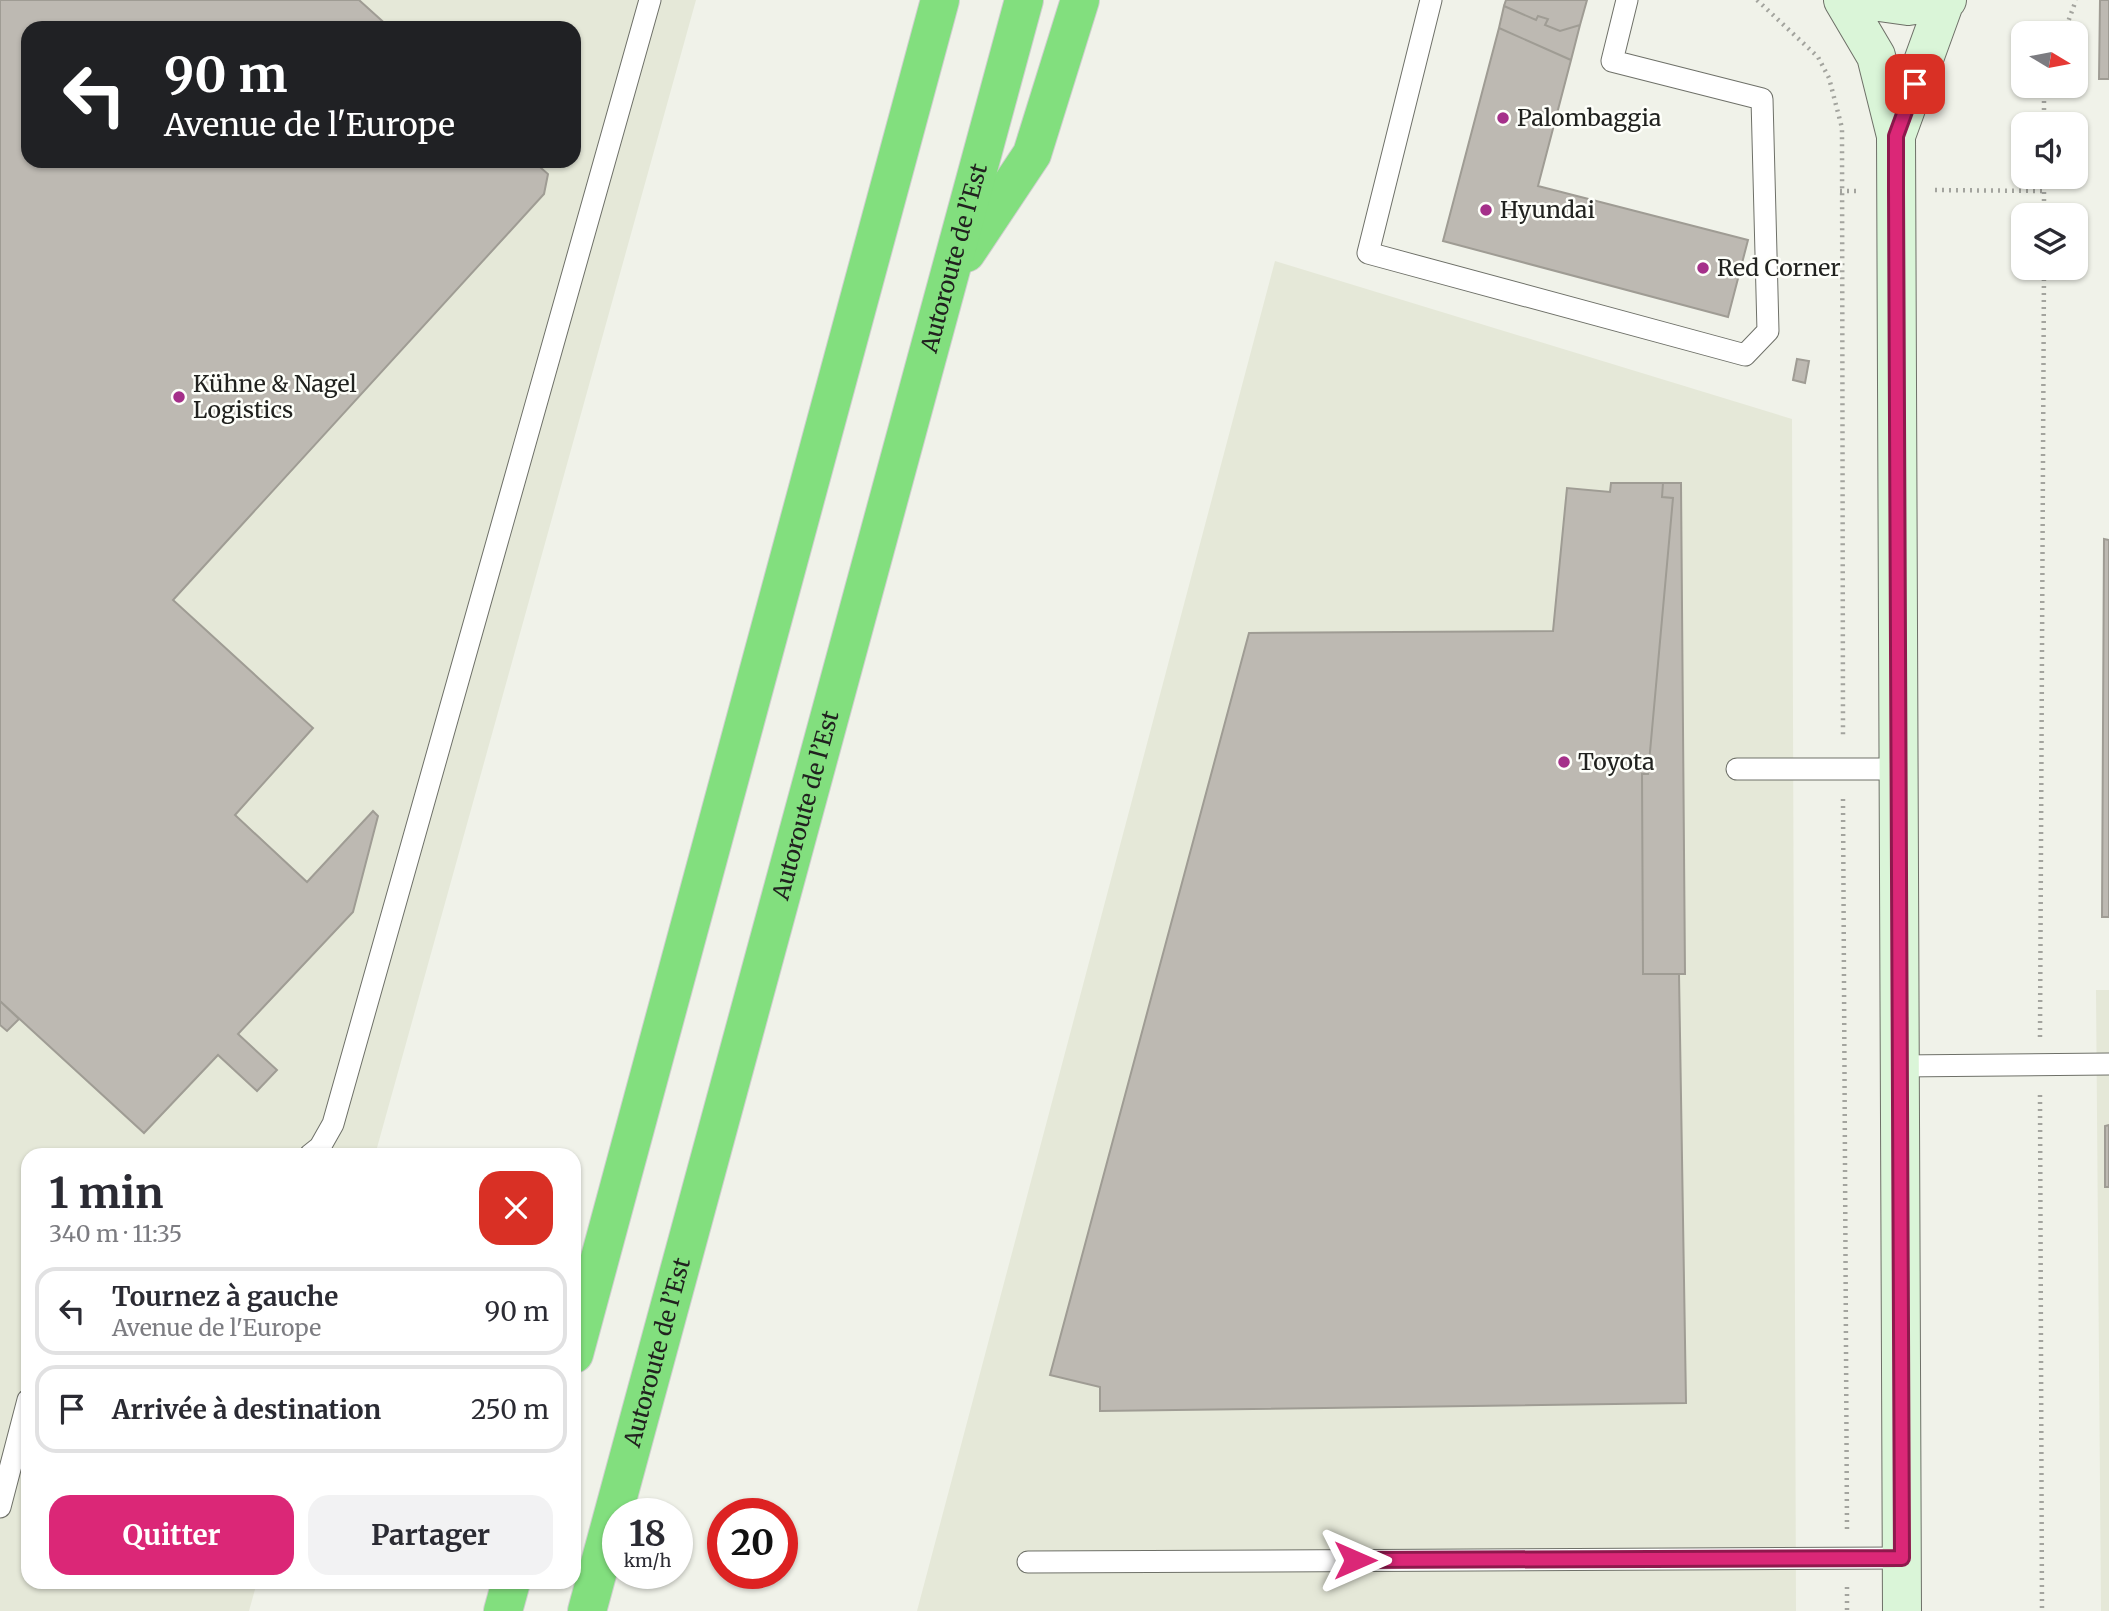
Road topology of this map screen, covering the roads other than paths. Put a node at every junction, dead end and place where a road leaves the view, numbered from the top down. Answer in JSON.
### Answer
{"nodes":[{"id":1,"x":650,"y":0,"type":"edge"},
{"id":2,"x":940,"y":0,"type":"edge"},
{"id":3,"x":1024,"y":0,"type":"edge"},
{"id":4,"x":1080,"y":0,"type":"edge"},
{"id":5,"x":1431,"y":0,"type":"edge"},
{"id":6,"x":1627,"y":0,"type":"edge"},
{"id":7,"x":1843,"y":0,"type":"edge"},
{"id":8,"x":1865,"y":0,"type":"edge"},
{"id":9,"x":1946,"y":0,"type":"edge"},
{"id":10,"x":1896,"y":136,"type":"junction"},
{"id":11,"x":949,"y":278,"type":"junction"},
{"id":12,"x":1737,"y":769,"type":"dead end"},
{"id":13,"x":1898,"y":769,"type":"junction"},
{"id":14,"x":2109,"y":1064,"type":"edge"},
{"id":15,"x":1899,"y":1066,"type":"junction"},
{"id":16,"x":319,"y":1148,"type":"edge"},
{"id":17,"x":581,"y":1328,"type":"edge"},
{"id":18,"x":21,"y":1427,"type":"edge"},
{"id":19,"x":0,"y":1507,"type":"edge"},
{"id":20,"x":1902,"y":1558,"type":"junction"},
{"id":21,"x":1028,"y":1562,"type":"dead end"},
{"id":22,"x":509,"y":1589,"type":"edge"},
{"id":23,"x":503,"y":1611,"type":"edge"},
{"id":24,"x":587,"y":1611,"type":"edge"},
{"id":25,"x":1902,"y":1611,"type":"edge"}],
"edges":[{"from":1,"to":16,"type":"lane"},
{"from":2,"to":17,"type":"highway"},
{"from":3,"to":11,"type":"highway","name":"Autoroute de l’Est"},
{"from":4,"to":11,"type":"highway"},
{"from":5,"to":6,"type":"lane"},
{"from":7,"to":10,"type":"street"},
{"from":8,"to":9,"type":"street"},
{"from":9,"to":10,"type":"street"},
{"from":10,"to":13,"type":"street"},
{"from":11,"to":24,"type":"highway","name":"Autoroute de l’Est"},
{"from":12,"to":13,"type":"lane"},
{"from":13,"to":15,"type":"street"},
{"from":14,"to":15,"type":"lane"},
{"from":15,"to":20,"type":"street"},
{"from":18,"to":19,"type":"lane"},
{"from":20,"to":21,"type":"lane"},
{"from":20,"to":25,"type":"street"},
{"from":22,"to":23,"type":"highway"}]}
